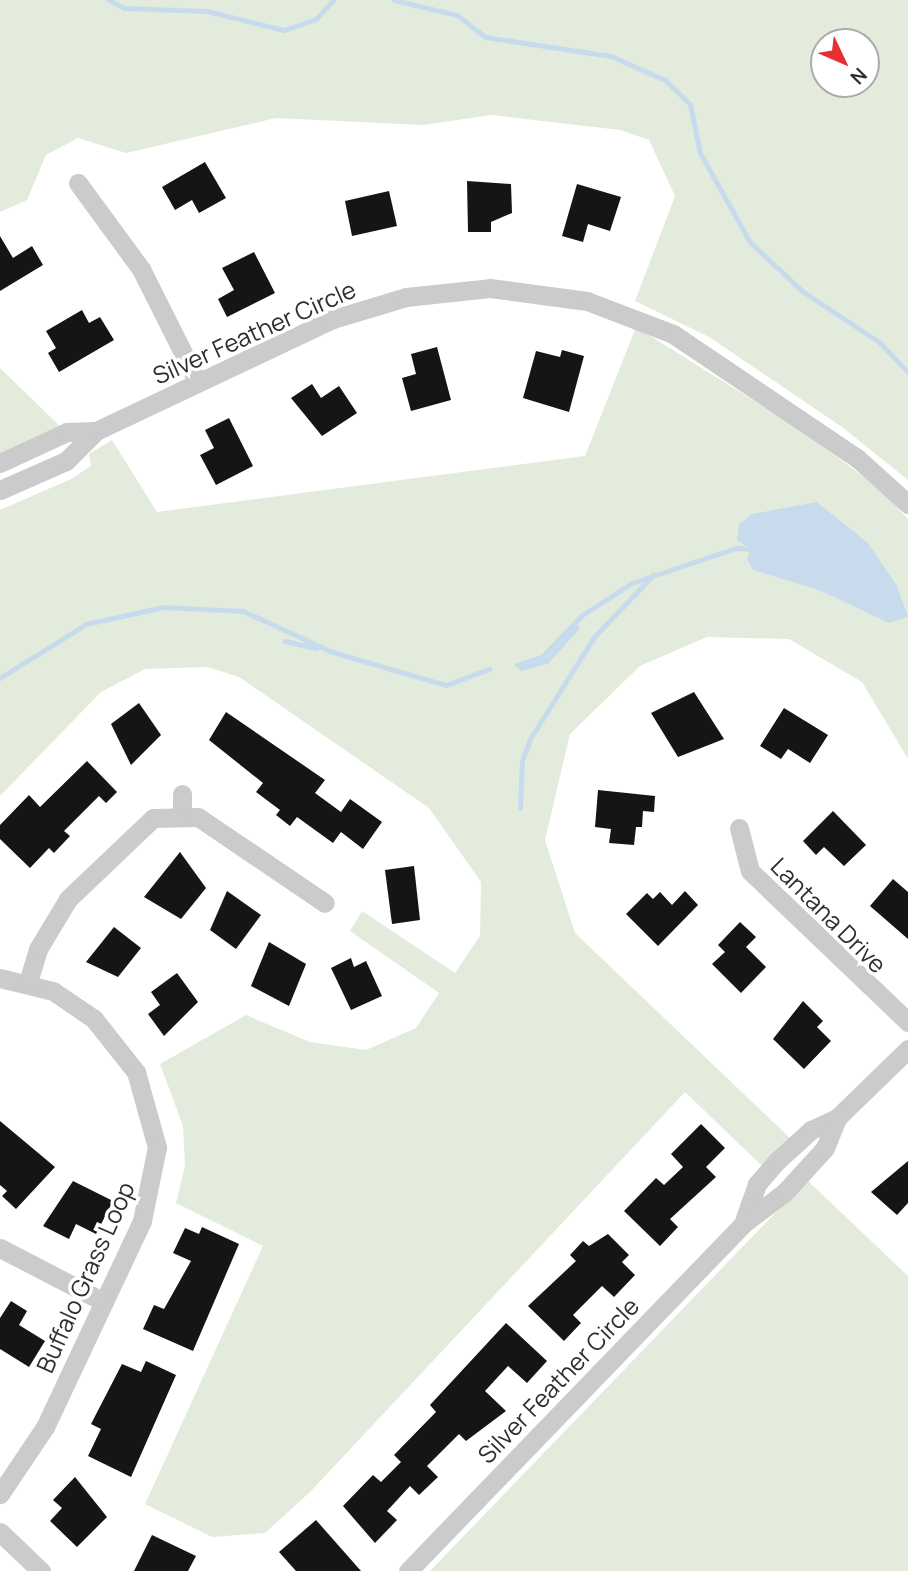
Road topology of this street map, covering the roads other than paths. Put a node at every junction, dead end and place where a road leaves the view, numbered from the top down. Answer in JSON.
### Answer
{"nodes":[{"id":1,"x":78,"y":183,"type":"dead end"},
{"id":2,"x":198,"y":383,"type":"junction"},
{"id":3,"x":96,"y":431,"type":"junction"},
{"id":4,"x":0,"y":463,"type":"edge"},
{"id":5,"x":0,"y":490,"type":"edge"},
{"id":6,"x":908,"y":504,"type":"edge"},
{"id":7,"x":739,"y":828,"type":"dead end"},
{"id":8,"x":325,"y":903,"type":"dead end"},
{"id":9,"x":0,"y":978,"type":"edge"},
{"id":10,"x":28,"y":982,"type":"junction"},
{"id":11,"x":908,"y":1022,"type":"edge"},
{"id":12,"x":908,"y":1049,"type":"edge"},
{"id":13,"x":837,"y":1118,"type":"junction"},
{"id":14,"x":743,"y":1224,"type":"junction"},
{"id":15,"x":0,"y":1248,"type":"edge"},
{"id":16,"x":104,"y":1303,"type":"junction"},
{"id":17,"x":0,"y":1494,"type":"edge"},
{"id":18,"x":0,"y":1532,"type":"edge"},
{"id":19,"x":41,"y":1571,"type":"edge"},
{"id":20,"x":408,"y":1571,"type":"edge"}],
"edges":[{"from":1,"to":2,"type":"street"},
{"from":2,"to":3,"type":"street","name":"Silver Feather Circle"},
{"from":2,"to":6,"type":"street","name":"Silver Feather Circle"},
{"from":3,"to":4,"type":"street"},
{"from":3,"to":5,"type":"street","name":"Silver Feather Circle"},
{"from":7,"to":11,"type":"street","name":"Lantana Drive"},
{"from":8,"to":10,"type":"street"},
{"from":9,"to":10,"type":"street","name":"Buffalo Grass Loop"},
{"from":10,"to":16,"type":"street","name":"Buffalo Grass Loop"},
{"from":12,"to":13,"type":"street","name":"Silver Feather Circle"},
{"from":13,"to":14,"type":"street","name":"Silver Feather Circle"},
{"from":13,"to":14,"type":"street","name":"Silver Feather Circle"},
{"from":14,"to":20,"type":"street","name":"Silver Feather Circle"},
{"from":15,"to":16,"type":"street"},
{"from":16,"to":17,"type":"street","name":"Buffalo Grass Loop"},
{"from":18,"to":19,"type":"street"}]}
